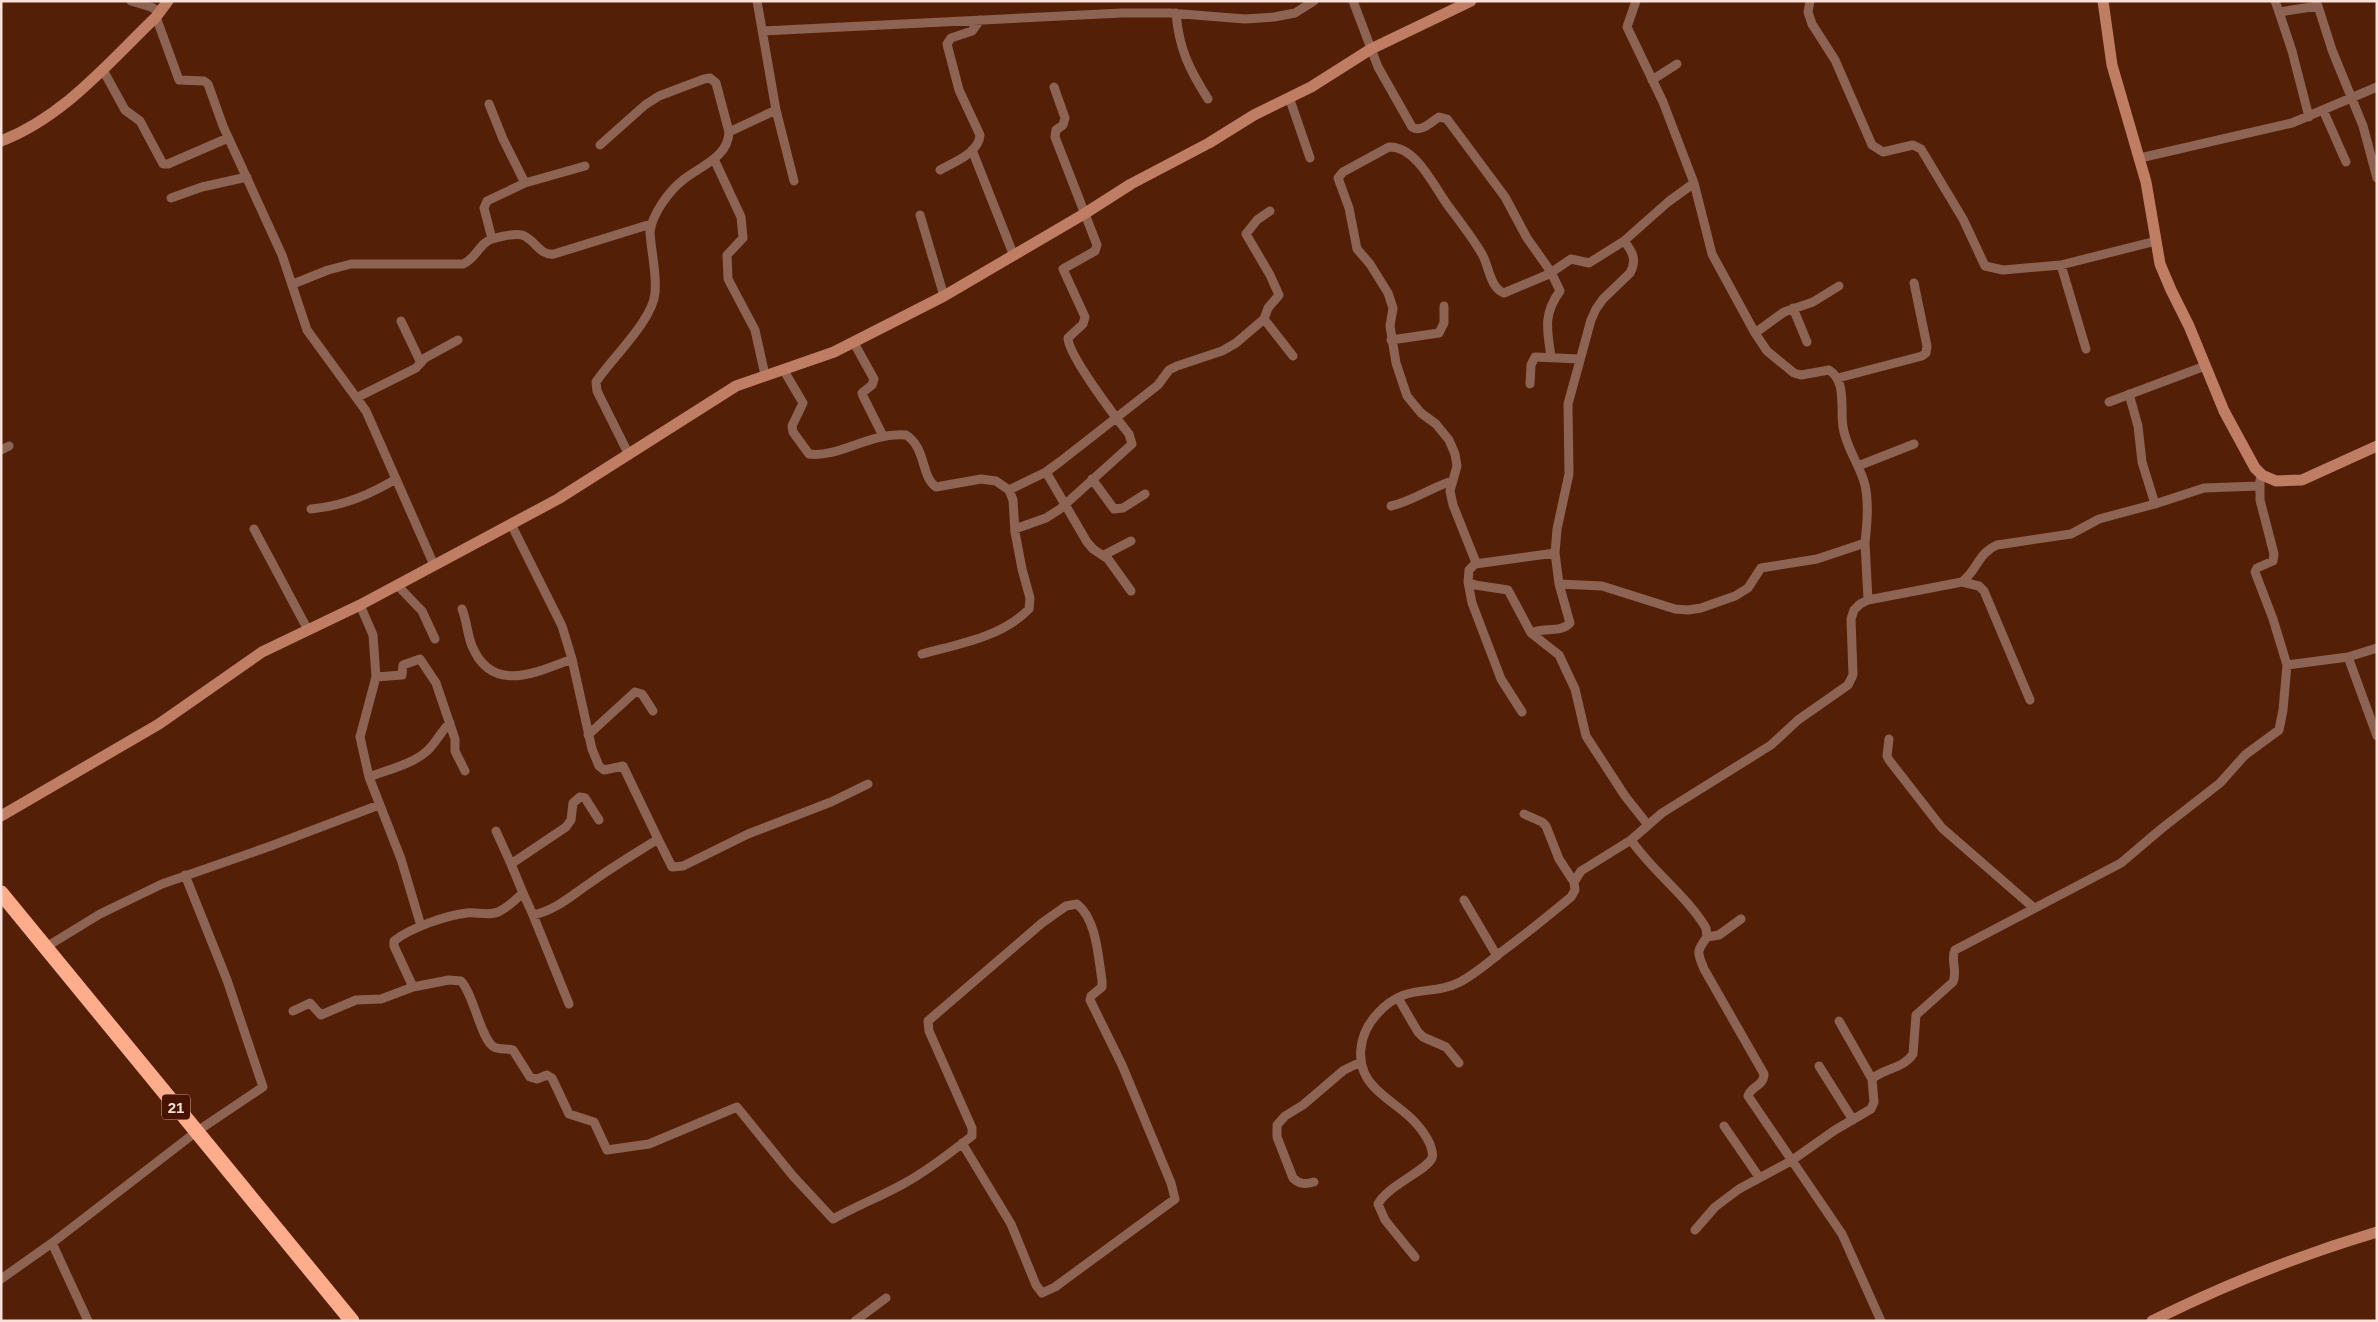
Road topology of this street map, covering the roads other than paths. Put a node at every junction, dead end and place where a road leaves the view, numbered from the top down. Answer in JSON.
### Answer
{"nodes":[{"id":1,"x":131,"y":1,"type":"edge"},
{"id":2,"x":168,"y":1,"type":"edge"},
{"id":3,"x":757,"y":1,"type":"edge"},
{"id":4,"x":1314,"y":1,"type":"edge"},
{"id":5,"x":1353,"y":1,"type":"edge"},
{"id":6,"x":1471,"y":1,"type":"edge"},
{"id":7,"x":1636,"y":1,"type":"edge"},
{"id":8,"x":1810,"y":1,"type":"edge"},
{"id":9,"x":2103,"y":1,"type":"edge"},
{"id":10,"x":2275,"y":1,"type":"edge"},
{"id":11,"x":2279,"y":12,"type":"junction"},
{"id":12,"x":1176,"y":13,"type":"junction"},
{"id":13,"x":158,"y":15,"type":"junction"},
{"id":14,"x":980,"y":20,"type":"junction"},
{"id":15,"x":763,"y":31,"type":"junction"},
{"id":16,"x":1371,"y":49,"type":"junction"},
{"id":17,"x":1677,"y":64,"type":"dead end"},
{"id":18,"x":103,"y":70,"type":"junction"},
{"id":19,"x":1652,"y":80,"type":"junction"},
{"id":20,"x":1054,"y":87,"type":"dead end"},
{"id":21,"x":2377,"y":87,"type":"edge"},
{"id":22,"x":1289,"y":97,"type":"junction"},
{"id":23,"x":1208,"y":99,"type":"dead end"},
{"id":24,"x":2351,"y":100,"type":"junction"},
{"id":25,"x":489,"y":104,"type":"dead end"},
{"id":26,"x":776,"y":110,"type":"junction"},
{"id":27,"x":2322,"y":110,"type":"junction"},
{"id":28,"x":2309,"y":117,"type":"junction"},
{"id":29,"x":729,"y":132,"type":"junction"},
{"id":30,"x":228,"y":138,"type":"junction"},
{"id":31,"x":1,"y":141,"type":"edge"},
{"id":32,"x":600,"y":145,"type":"dead end"},
{"id":33,"x":972,"y":150,"type":"junction"},
{"id":34,"x":1310,"y":158,"type":"dead end"},
{"id":35,"x":2140,"y":158,"type":"junction"},
{"id":36,"x":714,"y":159,"type":"junction"},
{"id":37,"x":2346,"y":162,"type":"dead end"},
{"id":38,"x":585,"y":166,"type":"dead end"},
{"id":39,"x":940,"y":170,"type":"dead end"},
{"id":40,"x":247,"y":177,"type":"junction"},
{"id":41,"x":2377,"y":178,"type":"edge"},
{"id":42,"x":794,"y":181,"type":"dead end"},
{"id":43,"x":525,"y":183,"type":"junction"},
{"id":44,"x":1694,"y":183,"type":"junction"},
{"id":45,"x":171,"y":198,"type":"dead end"},
{"id":46,"x":1270,"y":211,"type":"dead end"},
{"id":47,"x":1084,"y":214,"type":"junction"},
{"id":48,"x":920,"y":215,"type":"dead end"},
{"id":49,"x":651,"y":224,"type":"junction"},
{"id":50,"x":492,"y":239,"type":"junction"},
{"id":51,"x":1624,"y":241,"type":"junction"},
{"id":52,"x":2156,"y":242,"type":"junction"},
{"id":53,"x":1014,"y":256,"type":"junction"},
{"id":54,"x":2061,"y":265,"type":"junction"},
{"id":55,"x":1551,"y":272,"type":"junction"},
{"id":56,"x":292,"y":282,"type":"junction"},
{"id":57,"x":1914,"y":283,"type":"dead end"},
{"id":58,"x":1839,"y":286,"type":"dead end"},
{"id":59,"x":944,"y":296,"type":"junction"},
{"id":60,"x":1444,"y":306,"type":"dead end"},
{"id":61,"x":1793,"y":308,"type":"junction"},
{"id":62,"x":1264,"y":319,"type":"junction"},
{"id":63,"x":401,"y":321,"type":"dead end"},
{"id":64,"x":1755,"y":333,"type":"junction"},
{"id":65,"x":458,"y":340,"type":"dead end"},
{"id":66,"x":1391,"y":340,"type":"junction"},
{"id":67,"x":1807,"y":342,"type":"dead end"},
{"id":68,"x":854,"y":343,"type":"junction"},
{"id":69,"x":2086,"y":349,"type":"dead end"},
{"id":70,"x":1293,"y":356,"type":"dead end"},
{"id":71,"x":1551,"y":357,"type":"junction"},
{"id":72,"x":1579,"y":359,"type":"junction"},
{"id":73,"x":421,"y":363,"type":"junction"},
{"id":74,"x":2206,"y":366,"type":"junction"},
{"id":75,"x":782,"y":369,"type":"junction"},
{"id":76,"x":765,"y":375,"type":"junction"},
{"id":77,"x":1838,"y":378,"type":"junction"},
{"id":78,"x":1530,"y":384,"type":"dead end"},
{"id":79,"x":2129,"y":394,"type":"junction"},
{"id":80,"x":358,"y":397,"type":"junction"},
{"id":81,"x":2109,"y":402,"type":"dead end"},
{"id":82,"x":1116,"y":418,"type":"junction"},
{"id":83,"x":883,"y":436,"type":"junction"},
{"id":84,"x":1914,"y":444,"type":"dead end"},
{"id":85,"x":2377,"y":446,"type":"edge"},
{"id":86,"x":629,"y":454,"type":"junction"},
{"id":87,"x":1858,"y":466,"type":"junction"},
{"id":88,"x":1046,"y":472,"type":"junction"},
{"id":89,"x":396,"y":479,"type":"junction"},
{"id":90,"x":1092,"y":479,"type":"junction"},
{"id":91,"x":1452,"y":481,"type":"junction"},
{"id":92,"x":2260,"y":481,"type":"junction"},
{"id":93,"x":1009,"y":490,"type":"junction"},
{"id":94,"x":1145,"y":494,"type":"dead end"},
{"id":95,"x":2155,"y":504,"type":"junction"},
{"id":96,"x":1065,"y":505,"type":"junction"},
{"id":97,"x":1391,"y":506,"type":"dead end"},
{"id":98,"x":311,"y":509,"type":"dead end"},
{"id":99,"x":511,"y":524,"type":"junction"},
{"id":100,"x":1015,"y":528,"type":"junction"},
{"id":101,"x":254,"y":529,"type":"dead end"},
{"id":102,"x":1131,"y":541,"type":"dead end"},
{"id":103,"x":1865,"y":543,"type":"junction"},
{"id":104,"x":1555,"y":552,"type":"junction"},
{"id":105,"x":1104,"y":555,"type":"junction"},
{"id":106,"x":1475,"y":564,"type":"junction"},
{"id":107,"x":434,"y":565,"type":"junction"},
{"id":108,"x":1468,"y":582,"type":"junction"},
{"id":109,"x":1962,"y":582,"type":"junction"},
{"id":110,"x":1559,"y":584,"type":"junction"},
{"id":111,"x":397,"y":586,"type":"junction"},
{"id":112,"x":1131,"y":591,"type":"dead end"},
{"id":113,"x":1868,"y":600,"type":"junction"},
{"id":114,"x":360,"y":605,"type":"junction"},
{"id":115,"x":462,"y":609,"type":"dead end"},
{"id":116,"x":308,"y":630,"type":"junction"},
{"id":117,"x":1531,"y":633,"type":"junction"},
{"id":118,"x":435,"y":639,"type":"dead end"},
{"id":119,"x":2377,"y":648,"type":"edge"},
{"id":120,"x":922,"y":654,"type":"dead end"},
{"id":121,"x":2348,"y":657,"type":"junction"},
{"id":122,"x":572,"y":659,"type":"junction"},
{"id":123,"x":2287,"y":665,"type":"junction"},
{"id":124,"x":376,"y":677,"type":"junction"},
{"id":125,"x":2030,"y":700,"type":"dead end"},
{"id":126,"x":653,"y":711,"type":"dead end"},
{"id":127,"x":1522,"y":712,"type":"dead end"},
{"id":128,"x":450,"y":723,"type":"junction"},
{"id":129,"x":588,"y":735,"type":"junction"},
{"id":130,"x":2377,"y":736,"type":"edge"},
{"id":131,"x":1889,"y":740,"type":"dead end"},
{"id":132,"x":465,"y":771,"type":"dead end"},
{"id":133,"x":369,"y":776,"type":"junction"},
{"id":134,"x":868,"y":784,"type":"dead end"},
{"id":135,"x":379,"y":805,"type":"junction"},
{"id":136,"x":1524,"y":814,"type":"dead end"},
{"id":137,"x":1,"y":816,"type":"edge"},
{"id":138,"x":599,"y":820,"type":"dead end"},
{"id":139,"x":1648,"y":825,"type":"junction"},
{"id":140,"x":496,"y":831,"type":"dead end"},
{"id":141,"x":658,"y":839,"type":"junction"},
{"id":142,"x":1632,"y":840,"type":"junction"},
{"id":143,"x":511,"y":864,"type":"junction"},
{"id":144,"x":185,"y":875,"type":"junction"},
{"id":145,"x":1574,"y":882,"type":"junction"},
{"id":146,"x":523,"y":892,"type":"junction"},
{"id":147,"x":3,"y":899,"type":"edge"},
{"id":148,"x":1464,"y":900,"type":"dead end"},
{"id":149,"x":2034,"y":908,"type":"junction"},
{"id":150,"x":533,"y":915,"type":"junction"},
{"id":151,"x":1742,"y":919,"type":"dead end"},
{"id":152,"x":421,"y":926,"type":"junction"},
{"id":153,"x":1708,"y":937,"type":"junction"},
{"id":154,"x":46,"y":947,"type":"junction"},
{"id":155,"x":1496,"y":956,"type":"junction"},
{"id":156,"x":413,"y":987,"type":"junction"},
{"id":157,"x":1398,"y":998,"type":"junction"},
{"id":158,"x":569,"y":1004,"type":"dead end"},
{"id":159,"x":294,"y":1011,"type":"dead end"},
{"id":160,"x":1839,"y":1021,"type":"dead end"},
{"id":161,"x":1361,"y":1062,"type":"junction"},
{"id":162,"x":1460,"y":1063,"type":"dead end"},
{"id":163,"x":1819,"y":1066,"type":"dead end"},
{"id":164,"x":1872,"y":1080,"type":"junction"},
{"id":165,"x":1853,"y":1120,"type":"junction"},
{"id":166,"x":1724,"y":1126,"type":"dead end"},
{"id":167,"x":196,"y":1132,"type":"junction"},
{"id":168,"x":962,"y":1143,"type":"junction"},
{"id":169,"x":1792,"y":1160,"type":"junction"},
{"id":170,"x":1759,"y":1177,"type":"junction"},
{"id":171,"x":1314,"y":1182,"type":"dead end"},
{"id":172,"x":1695,"y":1230,"type":"dead end"},
{"id":173,"x":2377,"y":1232,"type":"edge"},
{"id":174,"x":52,"y":1243,"type":"junction"},
{"id":175,"x":1415,"y":1257,"type":"dead end"},
{"id":176,"x":1,"y":1279,"type":"edge"},
{"id":177,"x":886,"y":1298,"type":"dead end"},
{"id":178,"x":88,"y":1321,"type":"edge"},
{"id":179,"x":352,"y":1321,"type":"edge"},
{"id":180,"x":854,"y":1321,"type":"edge"},
{"id":181,"x":1882,"y":1321,"type":"edge"},
{"id":182,"x":2152,"y":1321,"type":"edge"}],
"edges":[{"from":1,"to":13,"type":"street"},
{"from":2,"to":13,"type":"street"},
{"from":3,"to":15,"type":"street"},
{"from":4,"to":12,"type":"street"},
{"from":5,"to":16,"type":"street"},
{"from":6,"to":16,"type":"street"},
{"from":7,"to":19,"type":"street"},
{"from":8,"to":54,"type":"street"},
{"from":9,"to":35,"type":"street"},
{"from":10,"to":11,"type":"street"},
{"from":11,"to":24,"type":"street"},
{"from":11,"to":28,"type":"street"},
{"from":12,"to":14,"type":"street"},
{"from":12,"to":23,"type":"street"},
{"from":13,"to":18,"type":"street"},
{"from":13,"to":30,"type":"street"},
{"from":14,"to":15,"type":"street"},
{"from":14,"to":33,"type":"street"},
{"from":15,"to":26,"type":"street"},
{"from":16,"to":22,"type":"street"},
{"from":16,"to":55,"type":"street"},
{"from":17,"to":19,"type":"street"},
{"from":18,"to":30,"type":"street"},
{"from":18,"to":31,"type":"street"},
{"from":19,"to":44,"type":"street"},
{"from":20,"to":47,"type":"street"},
{"from":21,"to":24,"type":"street"},
{"from":22,"to":34,"type":"street"},
{"from":22,"to":47,"type":"street"},
{"from":24,"to":27,"type":"street"},
{"from":24,"to":41,"type":"street"},
{"from":25,"to":43,"type":"street"},
{"from":26,"to":29,"type":"street"},
{"from":26,"to":42,"type":"street"},
{"from":27,"to":28,"type":"street"},
{"from":27,"to":37,"type":"street"},
{"from":28,"to":35,"type":"street"},
{"from":29,"to":32,"type":"street"},
{"from":29,"to":36,"type":"street"},
{"from":30,"to":40,"type":"street"},
{"from":33,"to":39,"type":"street"},
{"from":33,"to":53,"type":"street"},
{"from":35,"to":52,"type":"street"},
{"from":36,"to":49,"type":"street"},
{"from":36,"to":76,"type":"street"},
{"from":38,"to":43,"type":"street"},
{"from":40,"to":45,"type":"street"},
{"from":40,"to":56,"type":"street"},
{"from":43,"to":50,"type":"street"},
{"from":44,"to":51,"type":"street"},
{"from":44,"to":64,"type":"street"},
{"from":46,"to":62,"type":"street"},
{"from":47,"to":53,"type":"street"},
{"from":47,"to":82,"type":"street"},
{"from":48,"to":59,"type":"street"},
{"from":49,"to":50,"type":"street"},
{"from":49,"to":86,"type":"street"},
{"from":50,"to":56,"type":"street"},
{"from":51,"to":55,"type":"street"},
{"from":51,"to":72,"type":"street"},
{"from":52,"to":54,"type":"street"},
{"from":52,"to":74,"type":"street"},
{"from":53,"to":59,"type":"street"},
{"from":54,"to":69,"type":"street"},
{"from":55,"to":66,"type":"street"},
{"from":55,"to":71,"type":"street"},
{"from":56,"to":80,"type":"street"},
{"from":57,"to":77,"type":"street"},
{"from":58,"to":61,"type":"street"},
{"from":59,"to":68,"type":"street"},
{"from":60,"to":66,"type":"street"},
{"from":61,"to":64,"type":"street"},
{"from":61,"to":67,"type":"street"},
{"from":62,"to":70,"type":"street"},
{"from":62,"to":82,"type":"street"},
{"from":63,"to":73,"type":"street"},
{"from":64,"to":77,"type":"street"},
{"from":65,"to":73,"type":"street"},
{"from":66,"to":91,"type":"street"},
{"from":68,"to":75,"type":"street"},
{"from":68,"to":83,"type":"street"},
{"from":71,"to":72,"type":"street"},
{"from":71,"to":78,"type":"street"},
{"from":72,"to":104,"type":"street"},
{"from":73,"to":80,"type":"street"},
{"from":74,"to":79,"type":"street"},
{"from":74,"to":92,"type":"street"},
{"from":75,"to":76,"type":"street"},
{"from":75,"to":83,"type":"street"},
{"from":76,"to":86,"type":"street"},
{"from":77,"to":87,"type":"street"},
{"from":79,"to":81,"type":"street"},
{"from":79,"to":95,"type":"street"},
{"from":80,"to":89,"type":"street"},
{"from":82,"to":88,"type":"street"},
{"from":82,"to":90,"type":"street"},
{"from":83,"to":93,"type":"street"},
{"from":84,"to":87,"type":"street"},
{"from":85,"to":92,"type":"street"},
{"from":86,"to":99,"type":"street"},
{"from":87,"to":103,"type":"street"},
{"from":88,"to":93,"type":"street"},
{"from":88,"to":96,"type":"street"},
{"from":89,"to":98,"type":"street"},
{"from":89,"to":107,"type":"street"},
{"from":90,"to":94,"type":"street"},
{"from":90,"to":96,"type":"street"},
{"from":91,"to":97,"type":"street"},
{"from":91,"to":106,"type":"street"},
{"from":92,"to":95,"type":"street"},
{"from":92,"to":123,"type":"street"},
{"from":93,"to":100,"type":"street"},
{"from":95,"to":109,"type":"street"},
{"from":96,"to":100,"type":"street"},
{"from":96,"to":105,"type":"street"},
{"from":99,"to":107,"type":"street"},
{"from":99,"to":122,"type":"street"},
{"from":100,"to":120,"type":"street"},
{"from":101,"to":116,"type":"street"},
{"from":102,"to":105,"type":"street"},
{"from":103,"to":110,"type":"street"},
{"from":103,"to":113,"type":"street"},
{"from":104,"to":106,"type":"street"},
{"from":104,"to":110,"type":"street"},
{"from":105,"to":112,"type":"street"},
{"from":106,"to":108,"type":"street"},
{"from":107,"to":111,"type":"street"},
{"from":108,"to":117,"type":"street"},
{"from":108,"to":127,"type":"street"},
{"from":109,"to":113,"type":"street"},
{"from":109,"to":125,"type":"street"},
{"from":110,"to":117,"type":"street"},
{"from":111,"to":114,"type":"street"},
{"from":111,"to":118,"type":"street"},
{"from":113,"to":139,"type":"street"},
{"from":114,"to":116,"type":"street"},
{"from":114,"to":124,"type":"street"},
{"from":115,"to":122,"type":"street"},
{"from":116,"to":137,"type":"street"},
{"from":117,"to":139,"type":"street"},
{"from":119,"to":121,"type":"street"},
{"from":121,"to":123,"type":"street"},
{"from":121,"to":130,"type":"street"},
{"from":122,"to":129,"type":"street"},
{"from":123,"to":149,"type":"street"},
{"from":124,"to":128,"type":"street"},
{"from":124,"to":133,"type":"street"},
{"from":126,"to":129,"type":"street"},
{"from":128,"to":132,"type":"street"},
{"from":128,"to":133,"type":"street"},
{"from":129,"to":141,"type":"street"},
{"from":131,"to":149,"type":"street"},
{"from":133,"to":135,"type":"street"},
{"from":134,"to":141,"type":"street"},
{"from":135,"to":144,"type":"street"},
{"from":135,"to":152,"type":"street"},
{"from":136,"to":145,"type":"street"},
{"from":138,"to":143,"type":"street"},
{"from":139,"to":142,"type":"street"},
{"from":140,"to":143,"type":"street"},
{"from":141,"to":150,"type":"street"},
{"from":142,"to":145,"type":"street"},
{"from":142,"to":153,"type":"street"},
{"from":143,"to":146,"type":"street"},
{"from":144,"to":154,"type":"street"},
{"from":144,"to":167,"type":"street"},
{"from":145,"to":155,"type":"street"},
{"from":146,"to":150,"type":"street"},
{"from":146,"to":152,"type":"street"},
{"from":147,"to":154,"type":"highway","number":"21"},
{"from":148,"to":155,"type":"street"},
{"from":149,"to":164,"type":"street"},
{"from":150,"to":158,"type":"street"},
{"from":151,"to":153,"type":"street"},
{"from":152,"to":156,"type":"street"},
{"from":153,"to":169,"type":"street"},
{"from":154,"to":167,"type":"highway","number":"21"},
{"from":155,"to":157,"type":"street"},
{"from":156,"to":159,"type":"street"},
{"from":156,"to":168,"type":"street"},
{"from":157,"to":161,"type":"street"},
{"from":157,"to":162,"type":"street"},
{"from":160,"to":164,"type":"street"},
{"from":161,"to":171,"type":"street"},
{"from":161,"to":175,"type":"street"},
{"from":163,"to":165,"type":"street"},
{"from":164,"to":165,"type":"street"},
{"from":165,"to":169,"type":"street"},
{"from":166,"to":170,"type":"street"},
{"from":167,"to":174,"type":"street"},
{"from":167,"to":179,"type":"highway","number":"21"},
{"from":168,"to":168,"type":"street"},
{"from":169,"to":170,"type":"street"},
{"from":169,"to":181,"type":"street"},
{"from":170,"to":172,"type":"street"},
{"from":173,"to":182,"type":"street"},
{"from":174,"to":176,"type":"street"},
{"from":174,"to":178,"type":"street"},
{"from":177,"to":180,"type":"street"}]}
